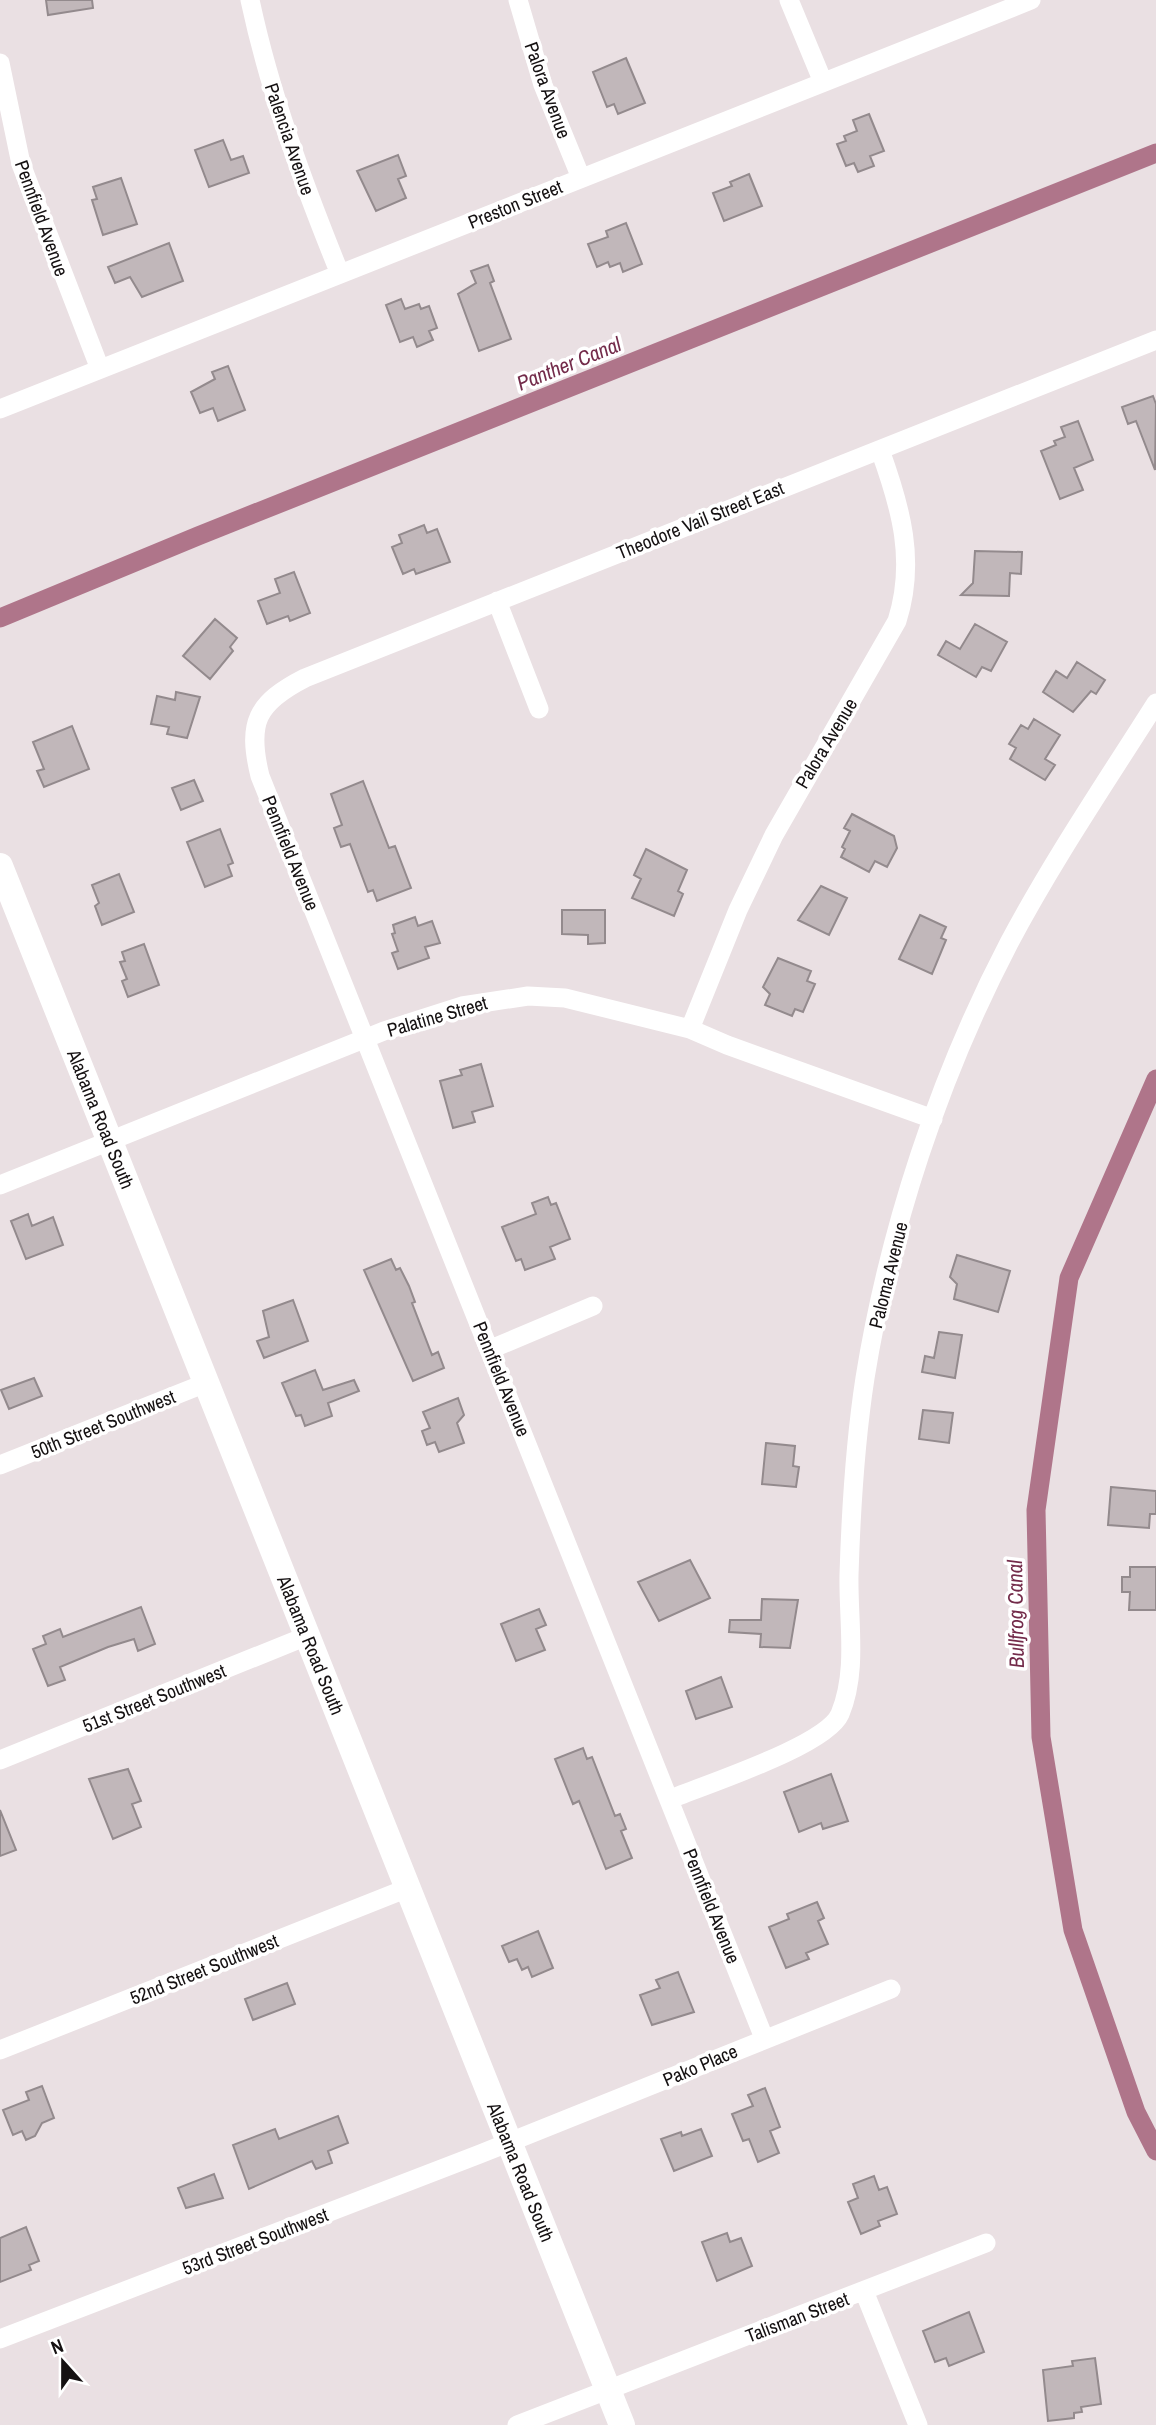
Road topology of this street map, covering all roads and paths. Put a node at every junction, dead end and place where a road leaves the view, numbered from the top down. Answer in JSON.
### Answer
{"nodes":[{"id":1,"x":250,"y":0,"type":"edge"},
{"id":2,"x":518,"y":0,"type":"edge"},
{"id":3,"x":789,"y":0,"type":"edge"},
{"id":4,"x":1031,"y":0,"type":"edge"},
{"id":5,"x":0,"y":63,"type":"edge"},
{"id":6,"x":824,"y":82,"type":"junction"},
{"id":7,"x":581,"y":178,"type":"junction"},
{"id":8,"x":340,"y":274,"type":"junction"},
{"id":9,"x":1156,"y":340,"type":"edge"},
{"id":10,"x":100,"y":369,"type":"junction"},
{"id":11,"x":0,"y":408,"type":"edge"},
{"id":12,"x":880,"y":450,"type":"junction"},
{"id":13,"x":497,"y":601,"type":"junction"},
{"id":14,"x":1156,"y":703,"type":"edge"},
{"id":15,"x":539,"y":709,"type":"dead end"},
{"id":16,"x":256,"y":719,"type":"joint"},
{"id":17,"x":3,"y":881,"type":"edge"},
{"id":18,"x":690,"y":1029,"type":"junction"},
{"id":19,"x":366,"y":1039,"type":"junction"},
{"id":20,"x":933,"y":1119,"type":"junction"},
{"id":21,"x":110,"y":1142,"type":"junction"},
{"id":22,"x":0,"y":1185,"type":"edge"},
{"id":23,"x":593,"y":1306,"type":"dead end"},
{"id":24,"x":491,"y":1349,"type":"junction"},
{"id":25,"x":206,"y":1382,"type":"junction"},
{"id":26,"x":0,"y":1465,"type":"edge"},
{"id":27,"x":307,"y":1636,"type":"junction"},
{"id":28,"x":0,"y":1760,"type":"edge"},
{"id":29,"x":671,"y":1799,"type":"junction"},
{"id":30,"x":408,"y":1888,"type":"junction"},
{"id":31,"x":891,"y":1989,"type":"dead end"},
{"id":32,"x":764,"y":2038,"type":"junction"},
{"id":33,"x":0,"y":2050,"type":"edge"},
{"id":34,"x":509,"y":2143,"type":"junction"},
{"id":35,"x":986,"y":2243,"type":"dead end"},
{"id":36,"x":864,"y":2291,"type":"junction"},
{"id":37,"x":0,"y":2339,"type":"edge"},
{"id":38,"x":609,"y":2392,"type":"junction"},
{"id":39,"x":517,"y":2425,"type":"edge"},
{"id":40,"x":622,"y":2425,"type":"edge"},
{"id":41,"x":918,"y":2425,"type":"edge"}],
"edges":[{"from":1,"to":8,"type":"street","name":"Palencia Avenue"},
{"from":2,"to":7,"type":"street","name":"Palora Avenue"},
{"from":3,"to":6,"type":"street"},
{"from":4,"to":6,"type":"street","name":"Preston Street"},
{"from":5,"to":10,"type":"street","name":"Pennfield Avenue"},
{"from":6,"to":7,"type":"street","name":"Preston Street"},
{"from":7,"to":8,"type":"street","name":"Preston Street"},
{"from":8,"to":10,"type":"street","name":"Preston Street"},
{"from":9,"to":12,"type":"street","name":"Theodore Vail Street East"},
{"from":10,"to":11,"type":"street","name":"Preston Street"},
{"from":12,"to":13,"type":"street","name":"Theodore Vail Street East"},
{"from":12,"to":18,"type":"street","name":"Palora Avenue"},
{"from":13,"to":15,"type":"street"},
{"from":13,"to":16,"type":"street","name":"Theodore Vail Street East"},
{"from":14,"to":20,"type":"street","name":"Paloma Avenue"},
{"from":16,"to":19,"type":"street","name":"Pennfield Avenue"},
{"from":17,"to":21,"type":"street","name":"Alabama Road South"},
{"from":18,"to":19,"type":"street","name":"Palatine Street"},
{"from":18,"to":20,"type":"street","name":"Palatine Street"},
{"from":19,"to":21,"type":"street","name":"Palatine Street"},
{"from":19,"to":24,"type":"street","name":"Pennfield Avenue"},
{"from":20,"to":29,"type":"street","name":"Paloma Avenue"},
{"from":21,"to":22,"type":"street","name":"Palatine Street"},
{"from":21,"to":25,"type":"street","name":"Alabama Road South"},
{"from":23,"to":24,"type":"street"},
{"from":24,"to":29,"type":"street","name":"Pennfield Avenue"},
{"from":25,"to":26,"type":"street","name":"50th Street Southwest"},
{"from":25,"to":27,"type":"street","name":"Alabama Road South"},
{"from":27,"to":28,"type":"street","name":"51st Street Southwest"},
{"from":27,"to":30,"type":"street","name":"Alabama Road South"},
{"from":29,"to":32,"type":"street","name":"Pennfield Avenue"},
{"from":30,"to":33,"type":"street","name":"52nd Street Southwest"},
{"from":30,"to":34,"type":"street","name":"Alabama Road South"},
{"from":31,"to":32,"type":"street","name":"Pako Place"},
{"from":32,"to":34,"type":"street","name":"Pako Place"},
{"from":34,"to":37,"type":"street","name":"53rd Street Southwest"},
{"from":34,"to":38,"type":"street","name":"Alabama Road South"},
{"from":35,"to":36,"type":"street","name":"Talisman Street"},
{"from":36,"to":38,"type":"street","name":"Talisman Street"},
{"from":36,"to":41,"type":"street"},
{"from":38,"to":39,"type":"street","name":"Talisman Street"},
{"from":38,"to":40,"type":"street","name":"Alabama Road South"}]}
